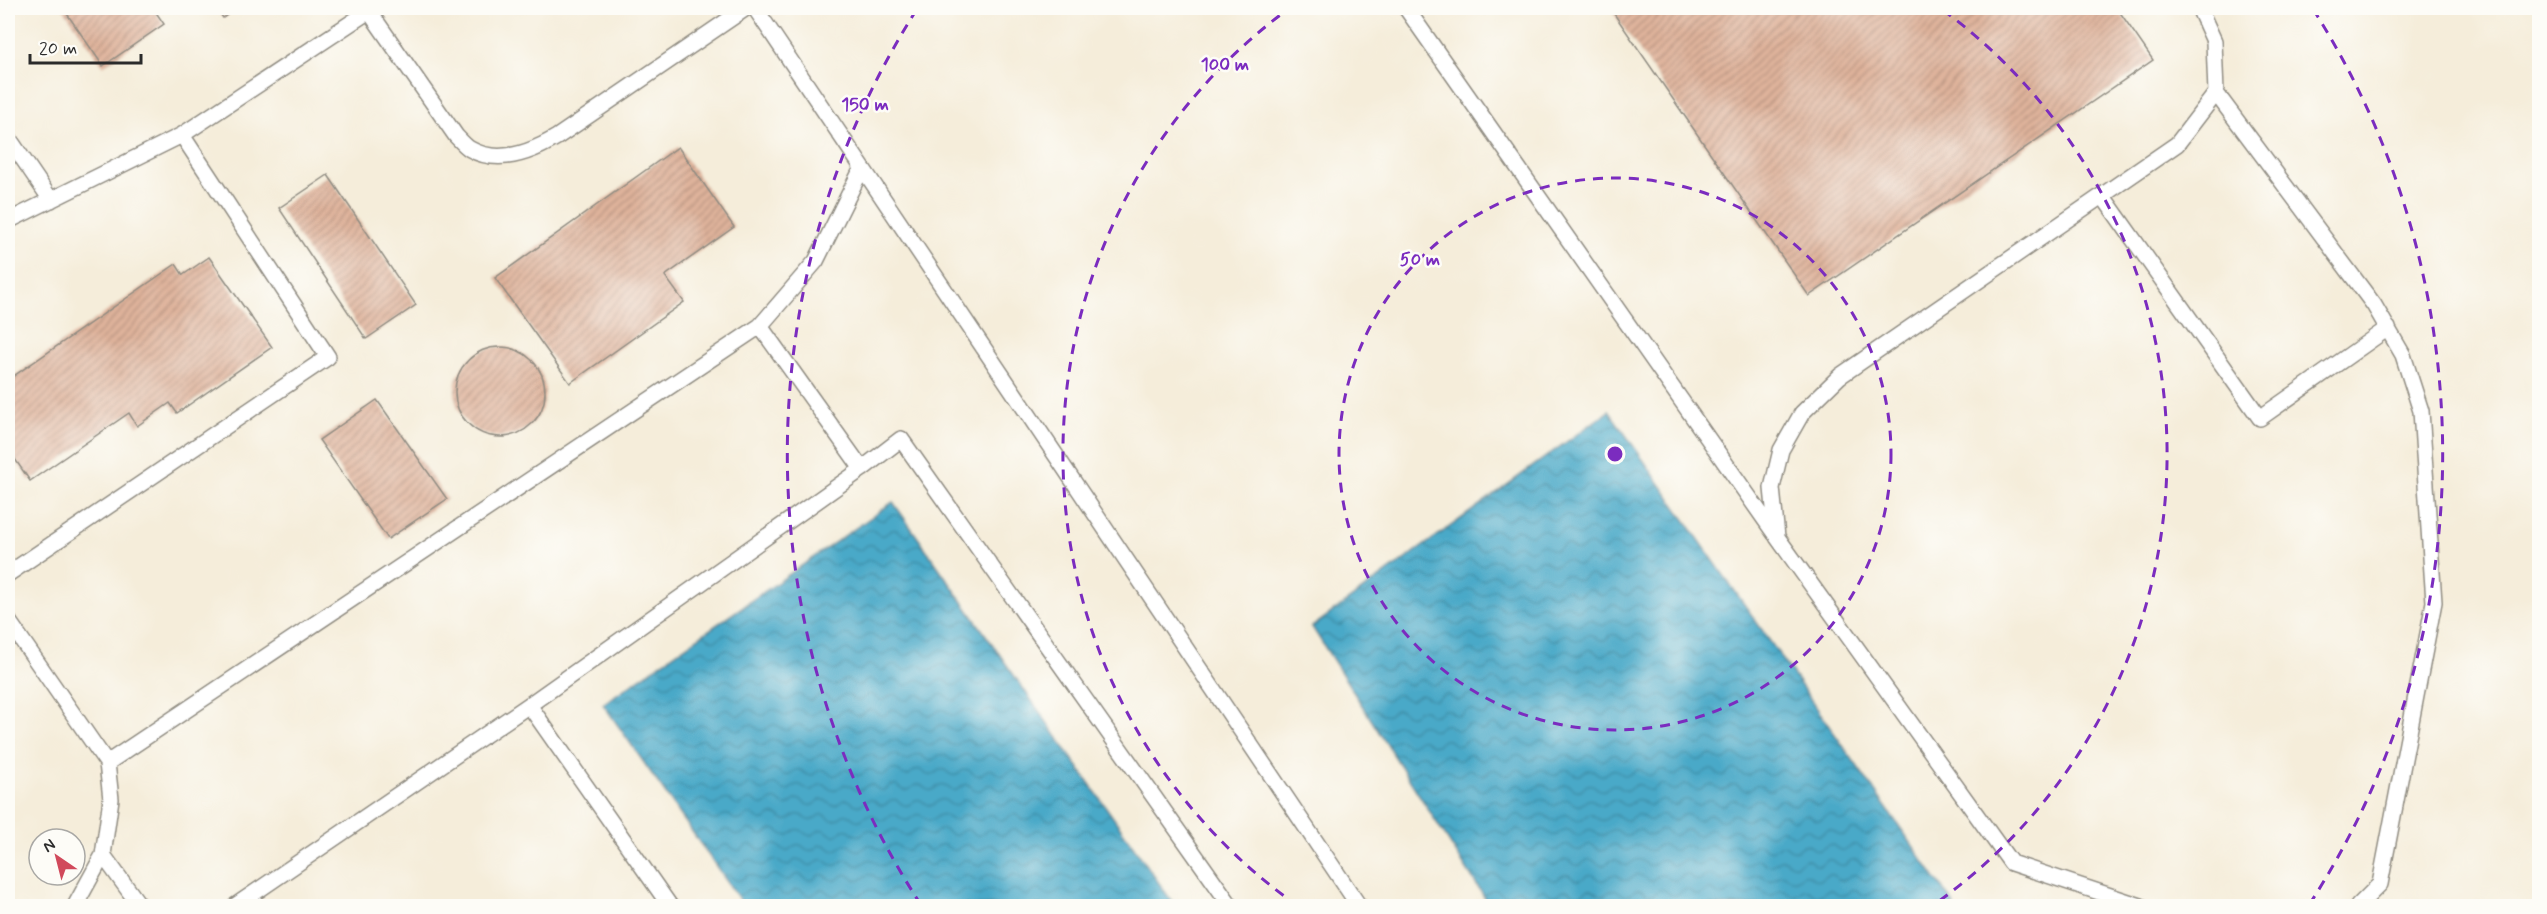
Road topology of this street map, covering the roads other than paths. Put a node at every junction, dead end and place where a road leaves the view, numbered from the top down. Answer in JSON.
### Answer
{"nodes":[{"id":1,"x":746,"y":8,"type":"edge"},
{"id":2,"x":755,"y":8,"type":"edge"},
{"id":3,"x":1406,"y":8,"type":"edge"},
{"id":4,"x":2199,"y":8,"type":"edge"},
{"id":5,"x":368,"y":10,"type":"edge"},
{"id":6,"x":2216,"y":93,"type":"junction"},
{"id":7,"x":182,"y":135,"type":"junction"},
{"id":8,"x":8,"y":137,"type":"edge"},
{"id":9,"x":862,"y":168,"type":"junction"},
{"id":10,"x":2103,"y":195,"type":"junction"},
{"id":11,"x":51,"y":200,"type":"junction"},
{"id":12,"x":8,"y":221,"type":"edge"},
{"id":13,"x":760,"y":326,"type":"junction"},
{"id":14,"x":2388,"y":328,"type":"junction"},
{"id":15,"x":862,"y":469,"type":"junction"},
{"id":16,"x":1777,"y":537,"type":"junction"},
{"id":17,"x":8,"y":574,"type":"edge"},
{"id":18,"x":8,"y":620,"type":"edge"},
{"id":19,"x":529,"y":705,"type":"junction"},
{"id":20,"x":107,"y":763,"type":"junction"},
{"id":21,"x":103,"y":855,"type":"junction"},
{"id":22,"x":75,"y":906,"type":"edge"},
{"id":23,"x":140,"y":906,"type":"edge"},
{"id":24,"x":235,"y":906,"type":"edge"},
{"id":25,"x":670,"y":906,"type":"edge"},
{"id":26,"x":1231,"y":906,"type":"edge"},
{"id":27,"x":1359,"y":906,"type":"edge"},
{"id":28,"x":2141,"y":906,"type":"edge"},
{"id":29,"x":2358,"y":906,"type":"edge"}],
"edges":[{"from":1,"to":5,"type":"lane"},
{"from":2,"to":9,"type":"lane"},
{"from":3,"to":16,"type":"lane"},
{"from":4,"to":6,"type":"lane"},
{"from":5,"to":7,"type":"lane"},
{"from":6,"to":10,"type":"lane"},
{"from":6,"to":14,"type":"lane"},
{"from":7,"to":11,"type":"lane"},
{"from":7,"to":17,"type":"lane"},
{"from":8,"to":11,"type":"lane"},
{"from":9,"to":13,"type":"lane"},
{"from":9,"to":27,"type":"lane"},
{"from":10,"to":14,"type":"lane"},
{"from":10,"to":16,"type":"lane"},
{"from":11,"to":12,"type":"lane"},
{"from":13,"to":15,"type":"lane"},
{"from":13,"to":20,"type":"lane"},
{"from":14,"to":29,"type":"lane"},
{"from":15,"to":19,"type":"lane"},
{"from":15,"to":26,"type":"lane"},
{"from":16,"to":28,"type":"lane"},
{"from":18,"to":20,"type":"lane"},
{"from":19,"to":24,"type":"lane"},
{"from":19,"to":25,"type":"lane"},
{"from":20,"to":21,"type":"lane"},
{"from":21,"to":22,"type":"lane"},
{"from":21,"to":23,"type":"lane"}]}
